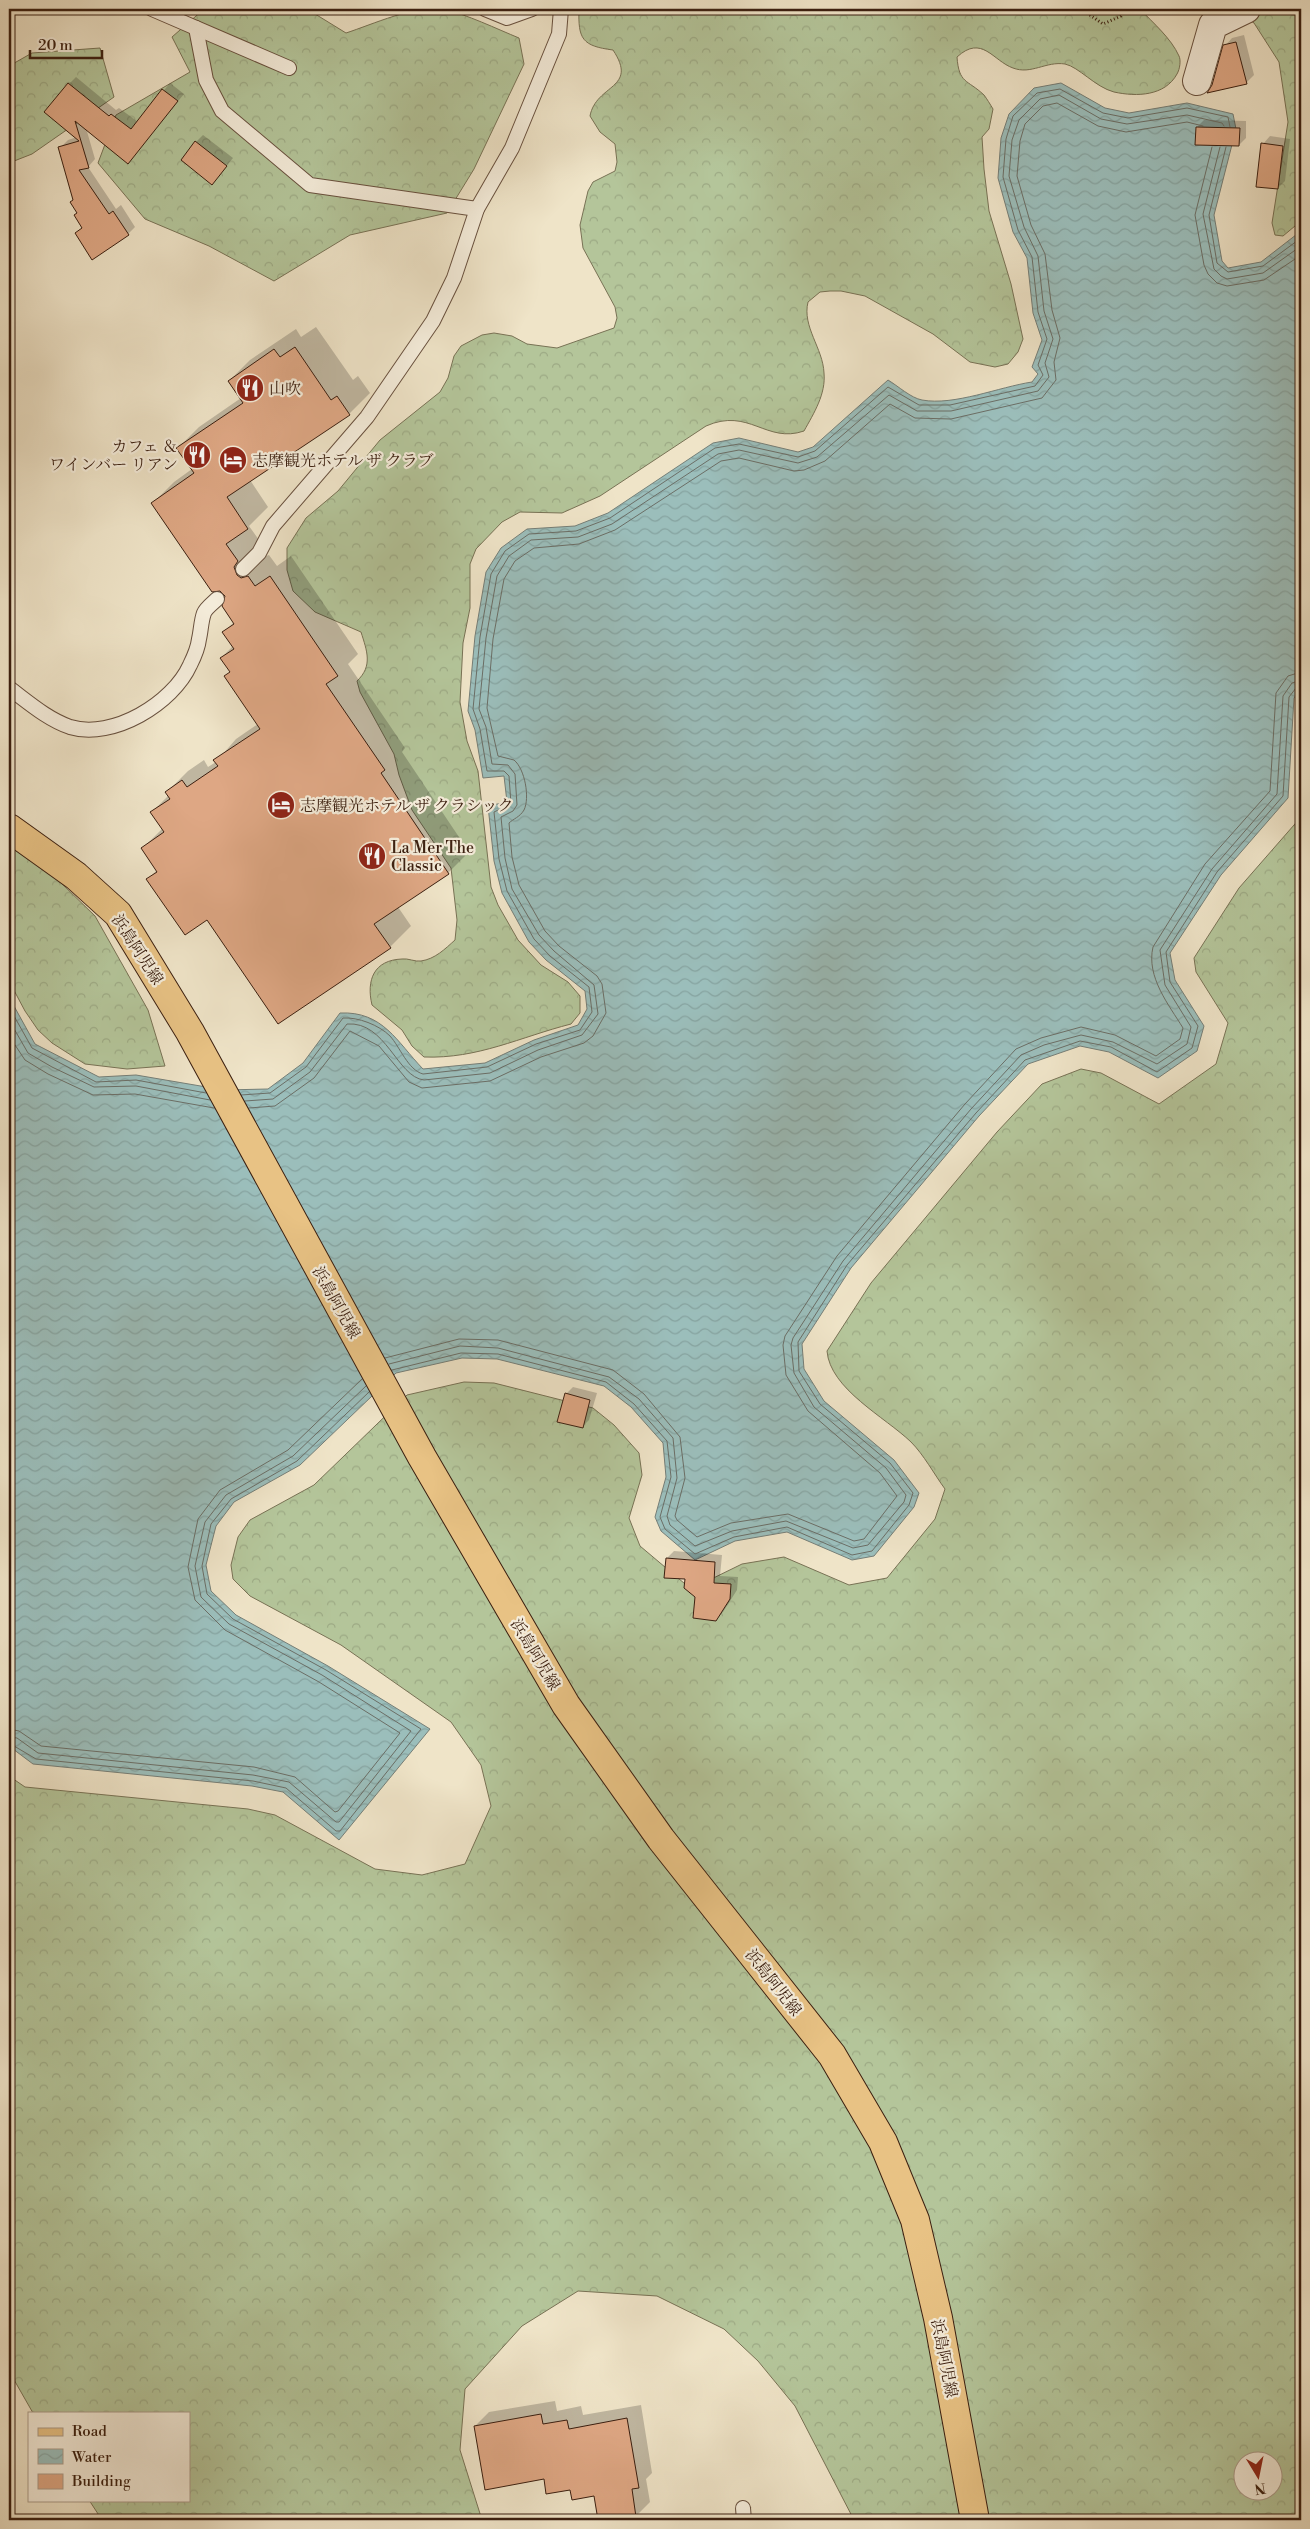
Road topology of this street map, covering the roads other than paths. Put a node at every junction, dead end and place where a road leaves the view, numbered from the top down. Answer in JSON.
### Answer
{"nodes":[{"id":1,"x":152,"y":9,"type":"edge"},
{"id":2,"x":485,"y":9,"type":"edge"},
{"id":3,"x":532,"y":9,"type":"edge"},
{"id":4,"x":562,"y":9,"type":"edge"},
{"id":5,"x":1246,"y":9,"type":"edge"},
{"id":6,"x":196,"y":28,"type":"junction"},
{"id":7,"x":289,"y":68,"type":"dead end"},
{"id":8,"x":1197,"y":81,"type":"dead end"},
{"id":9,"x":476,"y":209,"type":"junction"},
{"id":10,"x":243,"y":569,"type":"dead end"},
{"id":11,"x":217,"y":599,"type":"dead end"},
{"id":12,"x":9,"y":688,"type":"edge"},
{"id":13,"x":9,"y":828,"type":"edge"},
{"id":14,"x":975,"y":2520,"type":"edge"}],
"edges":[{"from":1,"to":6,"type":"lane"},
{"from":2,"to":3,"type":"lane"},
{"from":4,"to":9,"type":"lane"},
{"from":5,"to":8,"type":"street"},
{"from":6,"to":7,"type":"lane"},
{"from":6,"to":9,"type":"lane"},
{"from":9,"to":10,"type":"lane"},
{"from":11,"to":12,"type":"lane"},
{"from":13,"to":14,"type":"main road","name":"浜島阿児線"}]}
